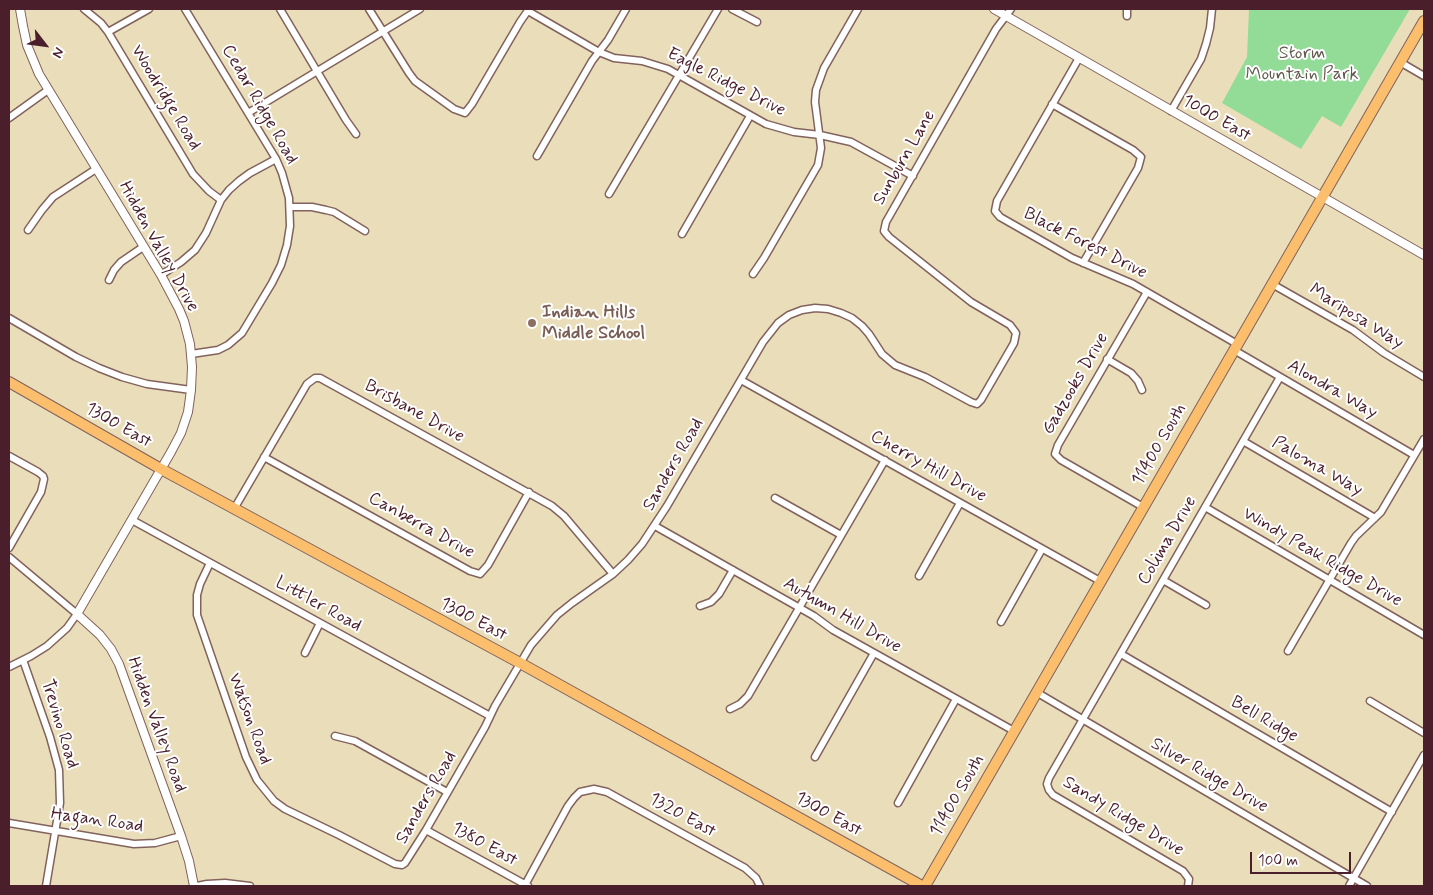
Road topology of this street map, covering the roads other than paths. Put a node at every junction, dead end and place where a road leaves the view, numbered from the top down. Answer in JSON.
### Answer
{"nodes":[{"id":1,"x":20,"y":9,"type":"edge"},
{"id":2,"x":84,"y":9,"type":"edge"},
{"id":3,"x":148,"y":9,"type":"edge"},
{"id":4,"x":185,"y":9,"type":"edge"},
{"id":5,"x":280,"y":9,"type":"edge"},
{"id":6,"x":369,"y":9,"type":"edge"},
{"id":7,"x":420,"y":9,"type":"edge"},
{"id":8,"x":626,"y":9,"type":"edge"},
{"id":9,"x":718,"y":9,"type":"edge"},
{"id":10,"x":732,"y":9,"type":"edge"},
{"id":11,"x":858,"y":9,"type":"edge"},
{"id":12,"x":994,"y":9,"type":"edge"},
{"id":13,"x":1212,"y":9,"type":"edge"},
{"id":14,"x":529,"y":10,"type":"edge"},
{"id":15,"x":1008,"y":12,"type":"edge"},
{"id":16,"x":1424,"y":21,"type":"edge"},
{"id":17,"x":756,"y":22,"type":"dead end"},
{"id":18,"x":108,"y":32,"type":"junction"},
{"id":19,"x":383,"y":32,"type":"junction"},
{"id":20,"x":599,"y":52,"type":"junction"},
{"id":21,"x":1079,"y":58,"type":"junction"},
{"id":22,"x":1400,"y":62,"type":"junction"},
{"id":23,"x":318,"y":72,"type":"junction"},
{"id":24,"x":679,"y":75,"type":"junction"},
{"id":25,"x":1424,"y":76,"type":"edge"},
{"id":26,"x":48,"y":90,"type":"junction"},
{"id":27,"x":1052,"y":104,"type":"junction"},
{"id":28,"x":1171,"y":111,"type":"junction"},
{"id":29,"x":248,"y":113,"type":"junction"},
{"id":30,"x":750,"y":116,"type":"junction"},
{"id":31,"x":9,"y":118,"type":"edge"},
{"id":32,"x":356,"y":134,"type":"dead end"},
{"id":33,"x":820,"y":135,"type":"junction"},
{"id":34,"x":537,"y":156,"type":"dead end"},
{"id":35,"x":276,"y":159,"type":"junction"},
{"id":36,"x":96,"y":169,"type":"junction"},
{"id":37,"x":912,"y":176,"type":"junction"},
{"id":38,"x":610,"y":194,"type":"dead end"},
{"id":39,"x":1322,"y":197,"type":"junction"},
{"id":40,"x":222,"y":200,"type":"junction"},
{"id":41,"x":290,"y":207,"type":"junction"},
{"id":42,"x":28,"y":230,"type":"dead end"},
{"id":43,"x":365,"y":231,"type":"dead end"},
{"id":44,"x":682,"y":234,"type":"dead end"},
{"id":45,"x":143,"y":247,"type":"junction"},
{"id":46,"x":1424,"y":255,"type":"edge"},
{"id":47,"x":1083,"y":264,"type":"junction"},
{"id":48,"x":753,"y":274,"type":"dead end"},
{"id":49,"x":161,"y":275,"type":"junction"},
{"id":50,"x":109,"y":280,"type":"dead end"},
{"id":51,"x":1272,"y":284,"type":"junction"},
{"id":52,"x":1146,"y":292,"type":"junction"},
{"id":53,"x":9,"y":318,"type":"edge"},
{"id":54,"x":1016,"y":333,"type":"joint"},
{"id":55,"x":1236,"y":347,"type":"junction"},
{"id":56,"x":191,"y":354,"type":"junction"},
{"id":57,"x":1107,"y":359,"type":"junction"},
{"id":58,"x":1424,"y":376,"type":"edge"},
{"id":59,"x":1280,"y":377,"type":"junction"},
{"id":60,"x":741,"y":380,"type":"junction"},
{"id":61,"x":9,"y":382,"type":"edge"},
{"id":62,"x":192,"y":390,"type":"junction"},
{"id":63,"x":1142,"y":390,"type":"dead end"},
{"id":64,"x":1424,"y":438,"type":"edge"},
{"id":65,"x":1243,"y":441,"type":"junction"},
{"id":66,"x":1414,"y":455,"type":"junction"},
{"id":67,"x":9,"y":456,"type":"edge"},
{"id":68,"x":264,"y":457,"type":"junction"},
{"id":69,"x":885,"y":460,"type":"junction"},
{"id":70,"x":161,"y":470,"type":"junction"},
{"id":71,"x":528,"y":492,"type":"junction"},
{"id":72,"x":776,"y":498,"type":"dead end"},
{"id":73,"x":960,"y":503,"type":"junction"},
{"id":74,"x":1143,"y":507,"type":"junction"},
{"id":75,"x":1205,"y":507,"type":"junction"},
{"id":76,"x":234,"y":509,"type":"junction"},
{"id":77,"x":1375,"y":518,"type":"junction"},
{"id":78,"x":132,"y":520,"type":"junction"},
{"id":79,"x":655,"y":526,"type":"junction"},
{"id":80,"x":841,"y":535,"type":"junction"},
{"id":81,"x":9,"y":548,"type":"edge"},
{"id":82,"x":1042,"y":549,"type":"junction"},
{"id":83,"x":9,"y":557,"type":"edge"},
{"id":84,"x":210,"y":563,"type":"junction"},
{"id":85,"x":733,"y":570,"type":"junction"},
{"id":86,"x":613,"y":574,"type":"junction"},
{"id":87,"x":919,"y":576,"type":"dead end"},
{"id":88,"x":1163,"y":580,"type":"junction"},
{"id":89,"x":1329,"y":580,"type":"junction"},
{"id":90,"x":1100,"y":582,"type":"junction"},
{"id":91,"x":1206,"y":605,"type":"dead end"},
{"id":92,"x":700,"y":606,"type":"dead end"},
{"id":93,"x":800,"y":608,"type":"junction"},
{"id":94,"x":77,"y":614,"type":"junction"},
{"id":95,"x":1001,"y":622,"type":"dead end"},
{"id":96,"x":320,"y":623,"type":"junction"},
{"id":97,"x":1424,"y":636,"type":"edge"},
{"id":98,"x":1288,"y":652,"type":"dead end"},
{"id":99,"x":305,"y":653,"type":"dead end"},
{"id":100,"x":874,"y":653,"type":"junction"},
{"id":101,"x":1121,"y":654,"type":"junction"},
{"id":102,"x":23,"y":660,"type":"junction"},
{"id":103,"x":520,"y":663,"type":"junction"},
{"id":104,"x":9,"y":667,"type":"edge"},
{"id":105,"x":1036,"y":692,"type":"junction"},
{"id":106,"x":956,"y":699,"type":"junction"},
{"id":107,"x":1370,"y":701,"type":"dead end"},
{"id":108,"x":730,"y":709,"type":"dead end"},
{"id":109,"x":490,"y":716,"type":"junction"},
{"id":110,"x":1083,"y":720,"type":"junction"},
{"id":111,"x":1014,"y":731,"type":"junction"},
{"id":112,"x":1424,"y":733,"type":"edge"},
{"id":113,"x":335,"y":736,"type":"dead end"},
{"id":114,"x":1424,"y":755,"type":"edge"},
{"id":115,"x":815,"y":757,"type":"dead end"},
{"id":116,"x":447,"y":792,"type":"junction"},
{"id":117,"x":898,"y":803,"type":"dead end"},
{"id":118,"x":1392,"y":812,"type":"junction"},
{"id":119,"x":9,"y":823,"type":"edge"},
{"id":120,"x":426,"y":830,"type":"junction"},
{"id":121,"x":56,"y":832,"type":"junction"},
{"id":122,"x":181,"y":836,"type":"junction"},
{"id":123,"x":402,"y":865,"type":"joint"},
{"id":124,"x":1353,"y":878,"type":"junction"},
{"id":125,"x":526,"y":885,"type":"edge"},
{"id":126,"x":46,"y":886,"type":"edge"},
{"id":127,"x":196,"y":886,"type":"edge"},
{"id":128,"x":250,"y":886,"type":"edge"},
{"id":129,"x":760,"y":886,"type":"edge"},
{"id":130,"x":924,"y":886,"type":"edge"},
{"id":131,"x":1188,"y":886,"type":"edge"},
{"id":132,"x":1348,"y":886,"type":"edge"},
{"id":133,"x":1367,"y":886,"type":"edge"}],
"edges":[{"from":1,"to":26,"type":"street","name":"Hidden Valley Drive"},
{"from":2,"to":18,"type":"street","name":"Woodridge Road"},
{"from":3,"to":18,"type":"street"},
{"from":4,"to":29,"type":"street","name":"Cedar Ridge Road"},
{"from":5,"to":23,"type":"street"},
{"from":6,"to":19,"type":"street"},
{"from":7,"to":19,"type":"street"},
{"from":8,"to":20,"type":"street"},
{"from":9,"to":24,"type":"street"},
{"from":10,"to":17,"type":"street"},
{"from":11,"to":33,"type":"street"},
{"from":12,"to":15,"type":"street","name":"1000 East"},
{"from":13,"to":28,"type":"street"},
{"from":14,"to":19,"type":"street"},
{"from":14,"to":20,"type":"street","name":"Eagle Ridge Drive"},
{"from":15,"to":21,"type":"street","name":"1000 East"},
{"from":15,"to":37,"type":"street","name":"Sunburn Lane"},
{"from":16,"to":22,"type":"main road","name":"11400 South"},
{"from":18,"to":40,"type":"street","name":"Woodridge Road"},
{"from":19,"to":23,"type":"street"},
{"from":20,"to":24,"type":"street","name":"Eagle Ridge Drive"},
{"from":20,"to":34,"type":"street"},
{"from":21,"to":27,"type":"street","name":"Black Forest Drive"},
{"from":21,"to":28,"type":"street","name":"1000 East"},
{"from":22,"to":25,"type":"street"},
{"from":22,"to":39,"type":"main road","name":"11400 South"},
{"from":23,"to":29,"type":"street"},
{"from":23,"to":32,"type":"street"},
{"from":24,"to":30,"type":"street","name":"Eagle Ridge Drive"},
{"from":24,"to":38,"type":"street"},
{"from":26,"to":31,"type":"street"},
{"from":26,"to":36,"type":"street","name":"Hidden Valley Drive"},
{"from":27,"to":47,"type":"street","name":"Black Forest Drive"},
{"from":27,"to":47,"type":"street"},
{"from":28,"to":39,"type":"street","name":"1000 East"},
{"from":29,"to":35,"type":"street","name":"Cedar Ridge Road"},
{"from":30,"to":33,"type":"street","name":"Eagle Ridge Drive"},
{"from":30,"to":44,"type":"street"},
{"from":33,"to":37,"type":"street","name":"Eagle Ridge Drive"},
{"from":33,"to":48,"type":"street"},
{"from":35,"to":40,"type":"street"},
{"from":35,"to":41,"type":"street","name":"Cedar Ridge Road"},
{"from":36,"to":42,"type":"street"},
{"from":36,"to":45,"type":"street","name":"Hidden Valley Drive"},
{"from":37,"to":54,"type":"street","name":"Sunburn Lane"},
{"from":39,"to":46,"type":"street","name":"1000 East"},
{"from":39,"to":51,"type":"main road","name":"11400 South"},
{"from":40,"to":49,"type":"street"},
{"from":41,"to":43,"type":"street"},
{"from":41,"to":56,"type":"street","name":"Cedar Ridge Road"},
{"from":45,"to":49,"type":"street","name":"Hidden Valley Drive"},
{"from":45,"to":50,"type":"street"},
{"from":47,"to":52,"type":"street","name":"Black Forest Drive"},
{"from":49,"to":56,"type":"street","name":"Hidden Valley Drive"},
{"from":51,"to":55,"type":"main road","name":"11400 South"},
{"from":51,"to":58,"type":"street","name":"Mariposa Way"},
{"from":52,"to":55,"type":"street","name":"Black Forest Drive"},
{"from":52,"to":57,"type":"street","name":"Gadzooks Drive"},
{"from":53,"to":62,"type":"street"},
{"from":54,"to":60,"type":"street","name":"Sanders Road"},
{"from":55,"to":59,"type":"street","name":"Alondra Way"},
{"from":55,"to":74,"type":"main road","name":"11400 South"},
{"from":56,"to":62,"type":"street","name":"Hidden Valley Drive"},
{"from":57,"to":63,"type":"street"},
{"from":57,"to":74,"type":"street","name":"Gadzooks Drive"},
{"from":59,"to":65,"type":"street","name":"Colima Drive"},
{"from":59,"to":66,"type":"street","name":"Alondra Way"},
{"from":60,"to":69,"type":"street","name":"Cherry Hill Drive"},
{"from":60,"to":79,"type":"street","name":"Sanders Road"},
{"from":61,"to":70,"type":"main road","name":"1300 East"},
{"from":62,"to":70,"type":"street","name":"Hidden Valley Drive"},
{"from":64,"to":66,"type":"street"},
{"from":65,"to":75,"type":"street","name":"Colima Drive"},
{"from":65,"to":77,"type":"street","name":"Paloma Way"},
{"from":66,"to":77,"type":"street"},
{"from":67,"to":81,"type":"street"},
{"from":68,"to":71,"type":"street","name":"Brisbane Drive"},
{"from":68,"to":71,"type":"street","name":"Canberra Drive"},
{"from":68,"to":76,"type":"street","name":"Brisbane Drive"},
{"from":69,"to":73,"type":"street","name":"Cherry Hill Drive"},
{"from":69,"to":80,"type":"street"},
{"from":70,"to":76,"type":"main road","name":"1300 East"},
{"from":70,"to":78,"type":"street","name":"Hidden Valley Drive"},
{"from":71,"to":86,"type":"street","name":"Brisbane Drive"},
{"from":72,"to":80,"type":"street"},
{"from":73,"to":82,"type":"street","name":"Cherry Hill Drive"},
{"from":73,"to":87,"type":"street"},
{"from":74,"to":90,"type":"main road","name":"11400 South"},
{"from":75,"to":88,"type":"street","name":"Colima Drive"},
{"from":75,"to":89,"type":"street","name":"Windy Peak Ridge Drive"},
{"from":76,"to":103,"type":"main road","name":"1300 East"},
{"from":77,"to":89,"type":"street"},
{"from":78,"to":84,"type":"street","name":"Littler Road"},
{"from":78,"to":94,"type":"street","name":"Hidden Valley Drive"},
{"from":79,"to":85,"type":"street","name":"Autumn Hill Drive"},
{"from":79,"to":86,"type":"street","name":"Sanders Road"},
{"from":80,"to":93,"type":"street"},
{"from":82,"to":90,"type":"street","name":"Cherry Hill Drive"},
{"from":82,"to":95,"type":"street"},
{"from":83,"to":94,"type":"street","name":"Hidden Valley Road"},
{"from":84,"to":96,"type":"street","name":"Littler Road"},
{"from":84,"to":123,"type":"street","name":"Watson Road"},
{"from":85,"to":92,"type":"street"},
{"from":85,"to":93,"type":"street","name":"Autumn Hill Drive"},
{"from":86,"to":103,"type":"street","name":"Sanders Road"},
{"from":88,"to":91,"type":"street"},
{"from":88,"to":101,"type":"street","name":"Colima Drive"},
{"from":89,"to":97,"type":"street","name":"Windy Peak Ridge Drive"},
{"from":89,"to":98,"type":"street"},
{"from":90,"to":105,"type":"main road","name":"11400 South"},
{"from":93,"to":100,"type":"street","name":"Autumn Hill Drive"},
{"from":93,"to":108,"type":"street"},
{"from":94,"to":102,"type":"street","name":"Hidden Valley Drive"},
{"from":94,"to":122,"type":"street","name":"Hidden Valley Road"},
{"from":96,"to":99,"type":"street"},
{"from":96,"to":109,"type":"street","name":"Littler Road"},
{"from":100,"to":106,"type":"street","name":"Autumn Hill Drive"},
{"from":100,"to":115,"type":"street"},
{"from":101,"to":110,"type":"street","name":"Colima Drive"},
{"from":101,"to":118,"type":"street","name":"Bell Ridge"},
{"from":102,"to":104,"type":"street","name":"Hidden Valley Drive"},
{"from":102,"to":121,"type":"street","name":"Trevino Road"},
{"from":103,"to":109,"type":"street","name":"Sanders Road"},
{"from":103,"to":130,"type":"main road","name":"1300 East"},
{"from":105,"to":110,"type":"street","name":"Silver Ridge Drive"},
{"from":105,"to":111,"type":"main road","name":"11400 South"},
{"from":106,"to":111,"type":"street","name":"Autumn Hill Drive"},
{"from":106,"to":117,"type":"street"},
{"from":107,"to":112,"type":"street"},
{"from":109,"to":116,"type":"street","name":"Sanders Road"},
{"from":110,"to":124,"type":"street","name":"Silver Ridge Drive"},
{"from":110,"to":131,"type":"street","name":"Sandy Ridge Drive"},
{"from":111,"to":130,"type":"main road","name":"11400 South"},
{"from":113,"to":116,"type":"street"},
{"from":114,"to":118,"type":"street"},
{"from":116,"to":120,"type":"street","name":"Sanders Road"},
{"from":118,"to":124,"type":"street"},
{"from":119,"to":121,"type":"street","name":"Hagan Road"},
{"from":120,"to":123,"type":"street","name":"Sanders Road"},
{"from":120,"to":125,"type":"street","name":"1380 East"},
{"from":121,"to":122,"type":"street","name":"Hagan Road"},
{"from":121,"to":126,"type":"street","name":"Trevino Road"},
{"from":122,"to":127,"type":"street","name":"Hidden Valley Road"},
{"from":124,"to":132,"type":"street"},
{"from":124,"to":133,"type":"street","name":"Silver Ridge Drive"},
{"from":125,"to":129,"type":"street","name":"1320 East"},
{"from":127,"to":128,"type":"street"}]}
